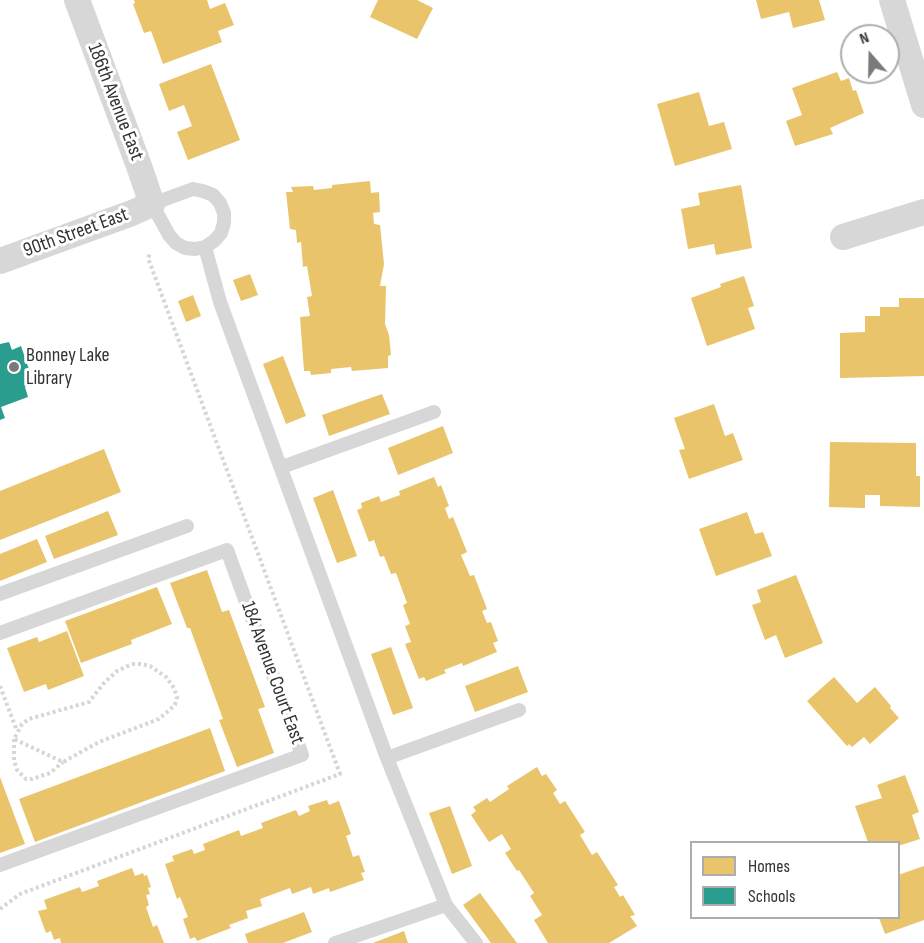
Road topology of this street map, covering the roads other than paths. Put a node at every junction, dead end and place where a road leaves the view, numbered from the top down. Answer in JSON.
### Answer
{"nodes":[{"id":1,"x":77,"y":0,"type":"edge"},
{"id":2,"x":892,"y":0,"type":"edge"},
{"id":3,"x":924,"y":105,"type":"edge"},
{"id":4,"x":152,"y":204,"type":"junction"},
{"id":5,"x":924,"y":212,"type":"edge"},
{"id":6,"x":843,"y":237,"type":"dead end"},
{"id":7,"x":205,"y":247,"type":"junction"},
{"id":8,"x":0,"y":261,"type":"edge"},
{"id":9,"x":434,"y":412,"type":"dead end"},
{"id":10,"x":282,"y":467,"type":"junction"},
{"id":11,"x":187,"y":526,"type":"dead end"},
{"id":12,"x":0,"y":594,"type":"edge"},
{"id":13,"x":0,"y":633,"type":"edge"},
{"id":14,"x":519,"y":710,"type":"dead end"},
{"id":15,"x":387,"y":758,"type":"junction"},
{"id":16,"x":0,"y":865,"type":"edge"},
{"id":17,"x":446,"y":905,"type":"junction"},
{"id":18,"x":335,"y":943,"type":"edge"},
{"id":19,"x":476,"y":943,"type":"edge"}],
"edges":[{"from":1,"to":4,"type":"street","name":"186th Avenue East"},
{"from":2,"to":3,"type":"street"},
{"from":4,"to":7,"type":"lane"},
{"from":4,"to":7,"type":"lane"},
{"from":4,"to":8,"type":"street","name":"90th Street East"},
{"from":5,"to":6,"type":"street"},
{"from":7,"to":10,"type":"lane"},
{"from":9,"to":10,"type":"lane"},
{"from":10,"to":15,"type":"lane"},
{"from":11,"to":12,"type":"lane"},
{"from":13,"to":16,"type":"lane","name":"184 Avenue Court East"},
{"from":14,"to":15,"type":"lane"},
{"from":15,"to":17,"type":"lane"},
{"from":17,"to":18,"type":"lane"},
{"from":17,"to":19,"type":"lane"}]}
